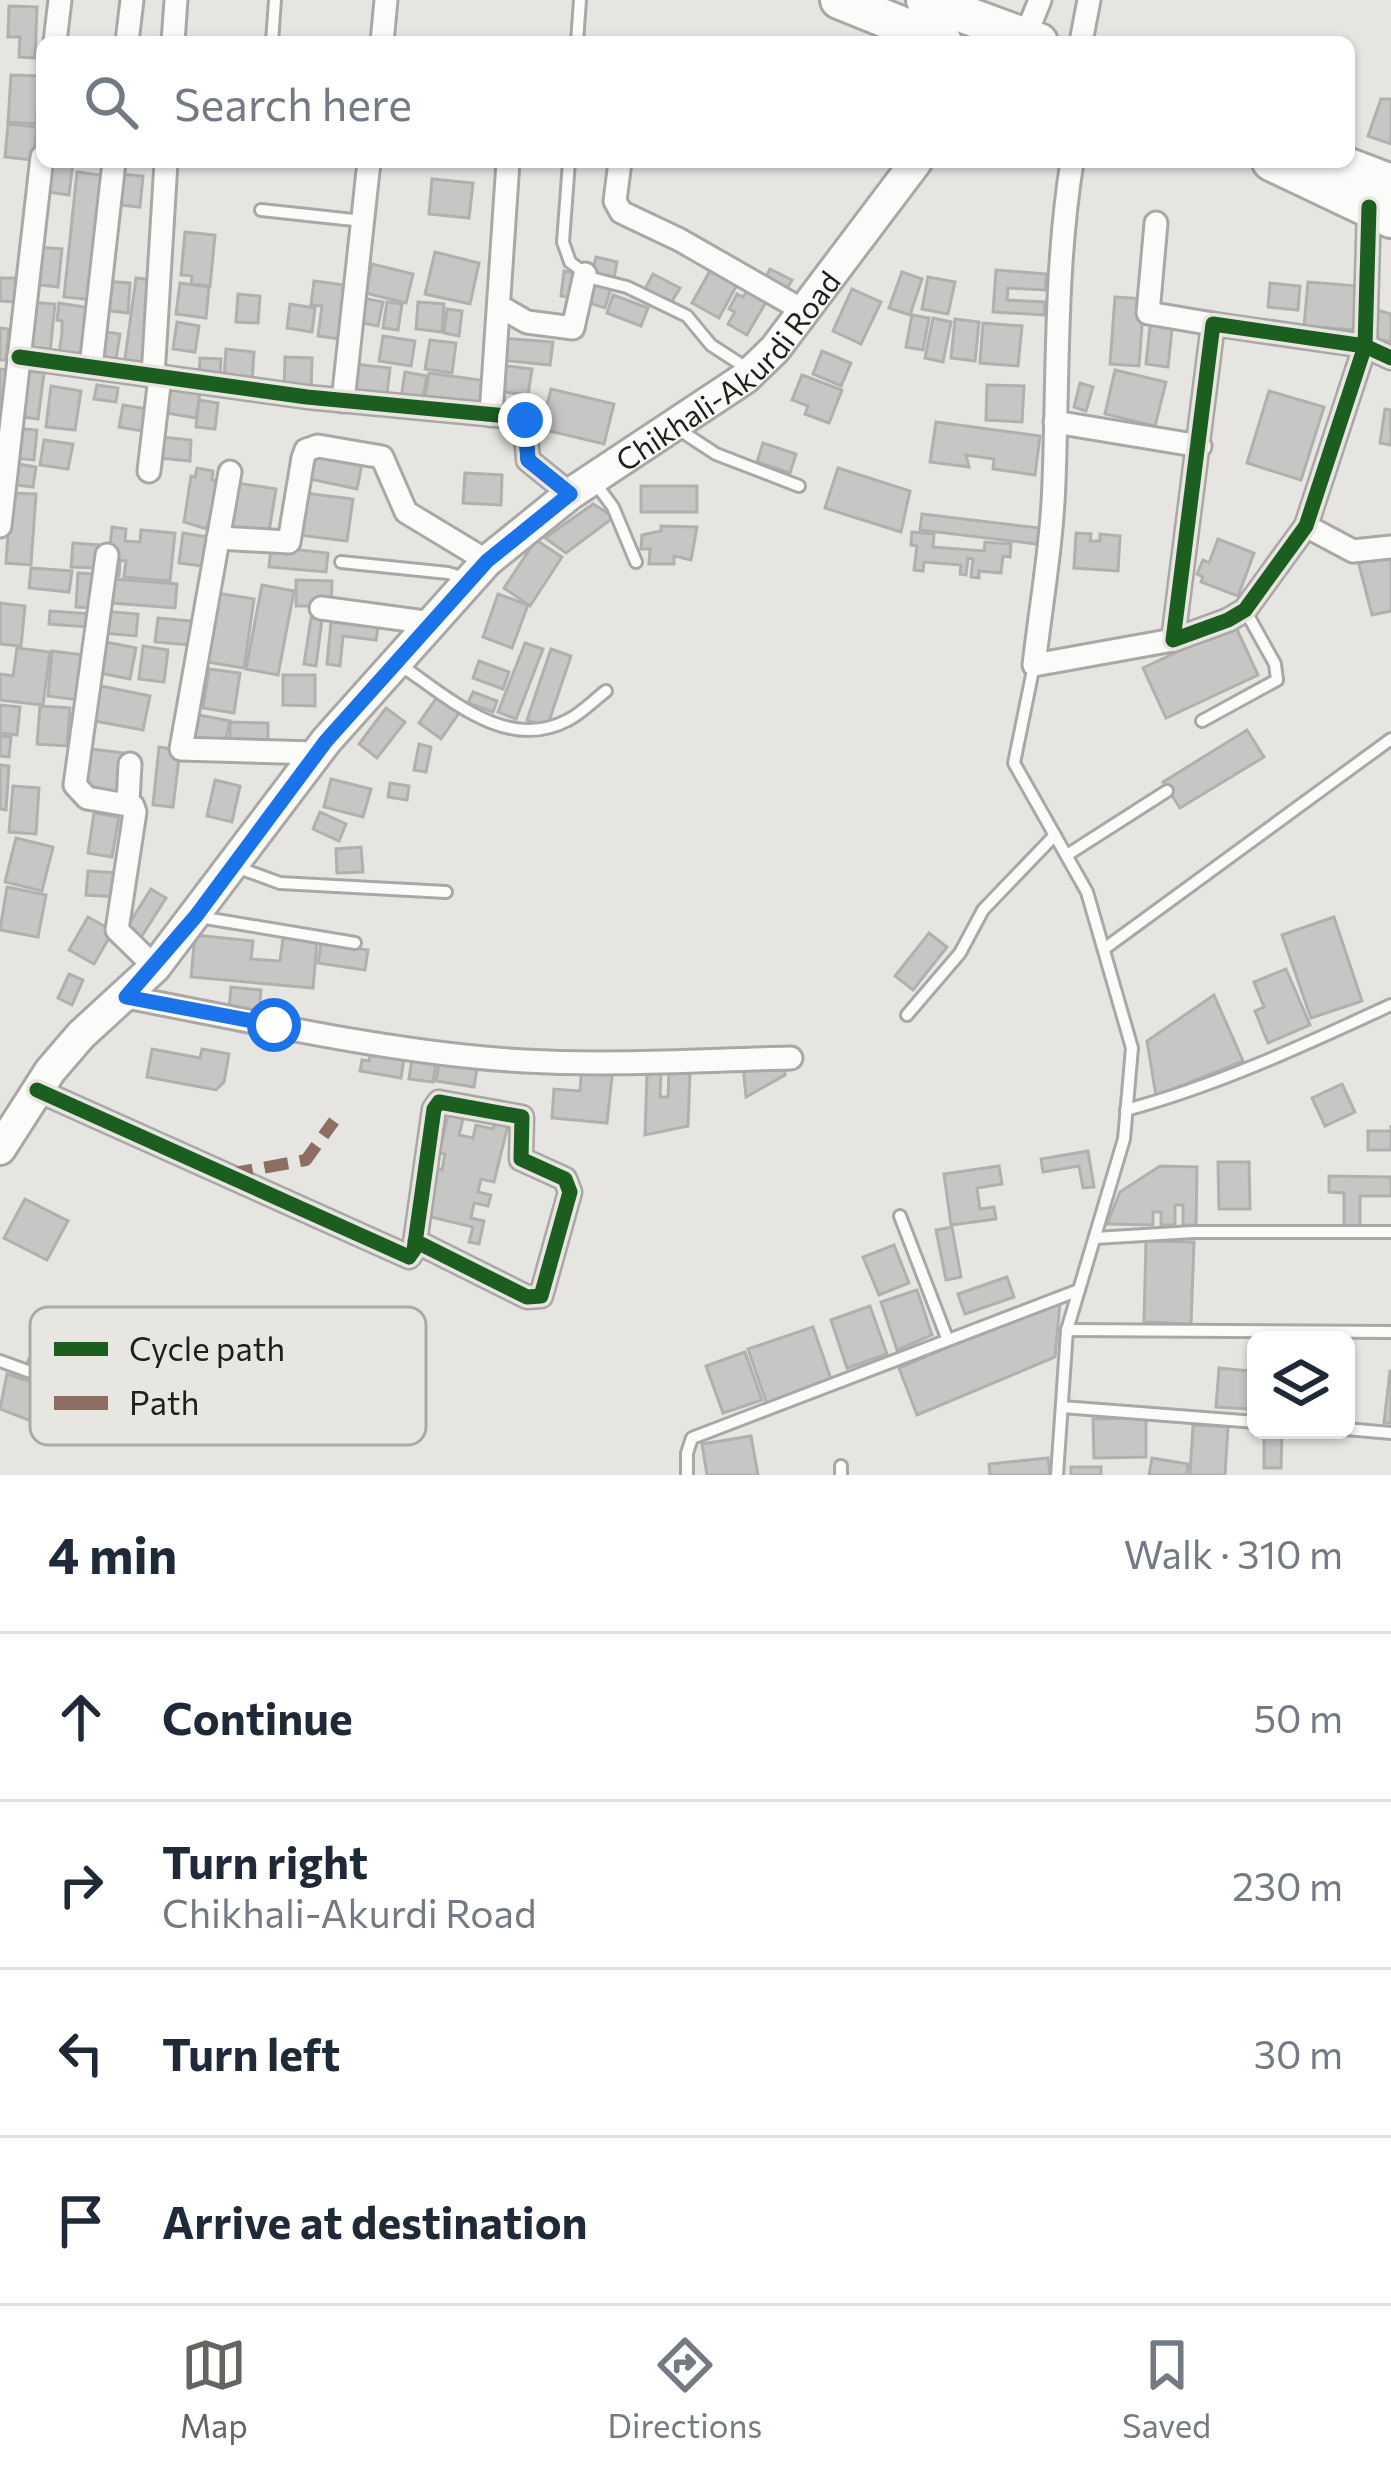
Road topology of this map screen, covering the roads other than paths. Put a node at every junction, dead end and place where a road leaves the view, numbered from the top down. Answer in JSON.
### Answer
{"nodes":[{"id":1,"x":60,"y":0,"type":"edge"},
{"id":2,"x":132,"y":0,"type":"edge"},
{"id":3,"x":176,"y":0,"type":"edge"},
{"id":4,"x":275,"y":0,"type":"edge"},
{"id":5,"x":386,"y":0,"type":"edge"},
{"id":6,"x":580,"y":0,"type":"edge"},
{"id":7,"x":839,"y":0,"type":"edge"},
{"id":8,"x":925,"y":0,"type":"edge"},
{"id":9,"x":1040,"y":0,"type":"edge"},
{"id":10,"x":1088,"y":0,"type":"edge"},
{"id":11,"x":56,"y":36,"type":"edge"},
{"id":12,"x":129,"y":36,"type":"edge"},
{"id":13,"x":173,"y":36,"type":"edge"},
{"id":14,"x":272,"y":36,"type":"edge"},
{"id":15,"x":383,"y":36,"type":"edge"},
{"id":16,"x":577,"y":36,"type":"edge"},
{"id":17,"x":928,"y":36,"type":"edge"},
{"id":18,"x":1017,"y":36,"type":"edge"},
{"id":19,"x":1028,"y":36,"type":"edge"},
{"id":20,"x":1082,"y":36,"type":"edge"},
{"id":21,"x":41,"y":168,"type":"edge"},
{"id":22,"x":112,"y":168,"type":"edge"},
{"id":23,"x":166,"y":168,"type":"edge"},
{"id":24,"x":368,"y":168,"type":"edge"},
{"id":25,"x":508,"y":168,"type":"edge"},
{"id":26,"x":568,"y":168,"type":"edge"},
{"id":27,"x":619,"y":168,"type":"edge"},
{"id":28,"x":911,"y":168,"type":"edge"},
{"id":29,"x":1071,"y":168,"type":"edge"},
{"id":30,"x":1287,"y":168,"type":"edge"},
{"id":31,"x":1343,"y":168,"type":"edge"},
{"id":32,"x":1384,"y":204,"type":"edge"},
{"id":33,"x":261,"y":210,"type":"dead end"},
{"id":34,"x":362,"y":221,"type":"junction"},
{"id":35,"x":1156,"y":223,"type":"dead end"},
{"id":36,"x":585,"y":274,"type":"junction"},
{"id":37,"x":499,"y":306,"type":"junction"},
{"id":38,"x":804,"y":311,"type":"junction"},
{"id":39,"x":1214,"y":324,"type":"junction"},
{"id":40,"x":1365,"y":346,"type":"junction"},
{"id":41,"x":19,"y":357,"type":"junction"},
{"id":42,"x":1391,"y":358,"type":"edge"},
{"id":43,"x":91,"y":367,"type":"junction"},
{"id":44,"x":752,"y":371,"type":"junction"},
{"id":45,"x":157,"y":376,"type":"junction"},
{"id":46,"x":344,"y":400,"type":"junction"},
{"id":47,"x":491,"y":415,"type":"junction"},
{"id":48,"x":1055,"y":422,"type":"junction"},
{"id":49,"x":674,"y":427,"type":"junction"},
{"id":50,"x":1200,"y":446,"type":"junction"},
{"id":51,"x":149,"y":471,"type":"dead end"},
{"id":52,"x":230,"y":472,"type":"dead end"},
{"id":53,"x":799,"y":486,"type":"dead end"},
{"id":54,"x":581,"y":487,"type":"junction"},
{"id":55,"x":0,"y":526,"type":"edge"},
{"id":56,"x":1306,"y":526,"type":"junction"},
{"id":57,"x":218,"y":538,"type":"junction"},
{"id":58,"x":1391,"y":547,"type":"edge"},
{"id":59,"x":107,"y":555,"type":"dead end"},
{"id":60,"x":340,"y":562,"type":"dead end"},
{"id":61,"x":637,"y":562,"type":"dead end"},
{"id":62,"x":479,"y":570,"type":"junction"},
{"id":63,"x":321,"y":608,"type":"dead end"},
{"id":64,"x":1245,"y":610,"type":"junction"},
{"id":65,"x":432,"y":623,"type":"junction"},
{"id":66,"x":1173,"y":640,"type":"junction"},
{"id":67,"x":397,"y":663,"type":"junction"},
{"id":68,"x":1034,"y":665,"type":"junction"},
{"id":69,"x":605,"y":691,"type":"dead end"},
{"id":70,"x":1202,"y":721,"type":"dead end"},
{"id":71,"x":1391,"y":739,"type":"edge"},
{"id":72,"x":317,"y":753,"type":"junction"},
{"id":73,"x":130,"y":764,"type":"dead end"},
{"id":74,"x":1167,"y":791,"type":"dead end"},
{"id":75,"x":128,"y":802,"type":"junction"},
{"id":76,"x":1055,"y":835,"type":"junction"},
{"id":77,"x":1067,"y":855,"type":"junction"},
{"id":78,"x":234,"y":866,"type":"junction"},
{"id":79,"x":446,"y":892,"type":"dead end"},
{"id":80,"x":196,"y":916,"type":"junction"},
{"id":81,"x":355,"y":943,"type":"dead end"},
{"id":82,"x":1104,"y":950,"type":"junction"},
{"id":83,"x":155,"y":967,"type":"junction"},
{"id":84,"x":126,"y":997,"type":"junction"},
{"id":85,"x":1391,"y":1005,"type":"edge"},
{"id":86,"x":907,"y":1015,"type":"dead end"},
{"id":87,"x":791,"y":1058,"type":"dead end"},
{"id":88,"x":37,"y":1090,"type":"junction"},
{"id":89,"x":1126,"y":1110,"type":"junction"},
{"id":90,"x":4,"y":1133,"type":"edge"},
{"id":91,"x":900,"y":1216,"type":"dead end"},
{"id":92,"x":1391,"y":1232,"type":"edge"},
{"id":93,"x":1095,"y":1238,"type":"junction"},
{"id":94,"x":415,"y":1241,"type":"junction"},
{"id":95,"x":1079,"y":1290,"type":"junction"},
{"id":96,"x":1067,"y":1330,"type":"junction"},
{"id":97,"x":1391,"y":1332,"type":"edge"},
{"id":98,"x":947,"y":1338,"type":"junction"},
{"id":99,"x":0,"y":1361,"type":"edge"},
{"id":100,"x":30,"y":1372,"type":"edge"},
{"id":101,"x":1062,"y":1407,"type":"junction"},
{"id":102,"x":1247,"y":1421,"type":"edge"},
{"id":103,"x":1355,"y":1431,"type":"edge"},
{"id":104,"x":1391,"y":1433,"type":"edge"},
{"id":105,"x":687,"y":1475,"type":"edge"},
{"id":106,"x":1058,"y":1475,"type":"edge"}],
"edges":[{"from":1,"to":11,"type":"street"},
{"from":2,"to":12,"type":"street"},
{"from":3,"to":13,"type":"street"},
{"from":4,"to":14,"type":"lane"},
{"from":5,"to":15,"type":"street"},
{"from":6,"to":16,"type":"lane"},
{"from":7,"to":17,"type":"main road"},
{"from":8,"to":18,"type":"main road"},
{"from":9,"to":19,"type":"street"},
{"from":10,"to":20,"type":"street"},
{"from":21,"to":41,"type":"street"},
{"from":22,"to":43,"type":"street"},
{"from":23,"to":45,"type":"street"},
{"from":24,"to":34,"type":"street"},
{"from":25,"to":37,"type":"street"},
{"from":26,"to":36,"type":"lane"},
{"from":27,"to":38,"type":"street"},
{"from":28,"to":38,"type":"main road","name":"Chikhali-Akurdi Road"},
{"from":29,"to":48,"type":"street"},
{"from":30,"to":32,"type":"main road"},
{"from":31,"to":32,"type":"main road"},
{"from":32,"to":40,"type":"street"},
{"from":33,"to":34,"type":"lane"},
{"from":34,"to":46,"type":"street"},
{"from":35,"to":39,"type":"street"},
{"from":36,"to":37,"type":"street"},
{"from":36,"to":44,"type":"lane"},
{"from":37,"to":47,"type":"street"},
{"from":38,"to":44,"type":"main road","name":"Chikhali-Akurdi Road"},
{"from":39,"to":40,"type":"street"},
{"from":39,"to":50,"type":"street"},
{"from":40,"to":42,"type":"street"},
{"from":40,"to":56,"type":"street"},
{"from":41,"to":43,"type":"street"},
{"from":41,"to":55,"type":"street"},
{"from":43,"to":45,"type":"street"},
{"from":44,"to":49,"type":"main road","name":"Chikhali-Akurdi Road"},
{"from":45,"to":46,"type":"street"},
{"from":45,"to":51,"type":"street"},
{"from":46,"to":47,"type":"street"},
{"from":47,"to":54,"type":"street"},
{"from":48,"to":50,"type":"street"},
{"from":48,"to":68,"type":"street"},
{"from":49,"to":53,"type":"lane"},
{"from":49,"to":54,"type":"main road","name":"Chikhali-Akurdi Road"},
{"from":50,"to":66,"type":"street"},
{"from":52,"to":57,"type":"street"},
{"from":54,"to":61,"type":"lane"},
{"from":54,"to":62,"type":"main road","name":"Chikhali-Akurdi Road"},
{"from":56,"to":58,"type":"street"},
{"from":56,"to":64,"type":"street"},
{"from":57,"to":62,"type":"street"},
{"from":57,"to":72,"type":"street"},
{"from":59,"to":75,"type":"street"},
{"from":60,"to":62,"type":"lane"},
{"from":62,"to":65,"type":"main road","name":"Chikhali-Akurdi Road"},
{"from":63,"to":65,"type":"street"},
{"from":64,"to":66,"type":"street"},
{"from":64,"to":70,"type":"lane"},
{"from":65,"to":67,"type":"main road","name":"Chikhali-Akurdi Road"},
{"from":66,"to":68,"type":"street"},
{"from":67,"to":69,"type":"lane"},
{"from":67,"to":72,"type":"main road","name":"Chikhali-Akurdi Road"},
{"from":68,"to":76,"type":"lane"},
{"from":71,"to":82,"type":"lane"},
{"from":72,"to":78,"type":"main road","name":"Chikhali-Akurdi Road"},
{"from":73,"to":75,"type":"street"},
{"from":74,"to":77,"type":"lane"},
{"from":75,"to":83,"type":"street"},
{"from":76,"to":77,"type":"lane"},
{"from":76,"to":86,"type":"lane"},
{"from":77,"to":82,"type":"lane"},
{"from":78,"to":79,"type":"lane"},
{"from":78,"to":80,"type":"main road","name":"Chikhali-Akurdi Road"},
{"from":80,"to":81,"type":"lane"},
{"from":80,"to":83,"type":"main road","name":"Chikhali-Akurdi Road"},
{"from":82,"to":89,"type":"lane"},
{"from":83,"to":84,"type":"main road","name":"Chikhali-Akurdi Road"},
{"from":84,"to":87,"type":"street"},
{"from":84,"to":88,"type":"main road","name":"Chikhali-Akurdi Road"},
{"from":85,"to":89,"type":"lane"},
{"from":88,"to":90,"type":"main road","name":"Chikhali-Akurdi Road"},
{"from":88,"to":94,"type":"street"},
{"from":89,"to":93,"type":"lane"},
{"from":91,"to":98,"type":"lane"},
{"from":92,"to":93,"type":"lane"},
{"from":93,"to":95,"type":"lane"},
{"from":94,"to":94,"type":"street"},
{"from":95,"to":96,"type":"lane"},
{"from":95,"to":98,"type":"lane"},
{"from":96,"to":97,"type":"lane"},
{"from":96,"to":101,"type":"lane"},
{"from":98,"to":105,"type":"lane"},
{"from":99,"to":100,"type":"lane"},
{"from":101,"to":102,"type":"lane"},
{"from":101,"to":106,"type":"lane"},
{"from":103,"to":104,"type":"lane"}]}
